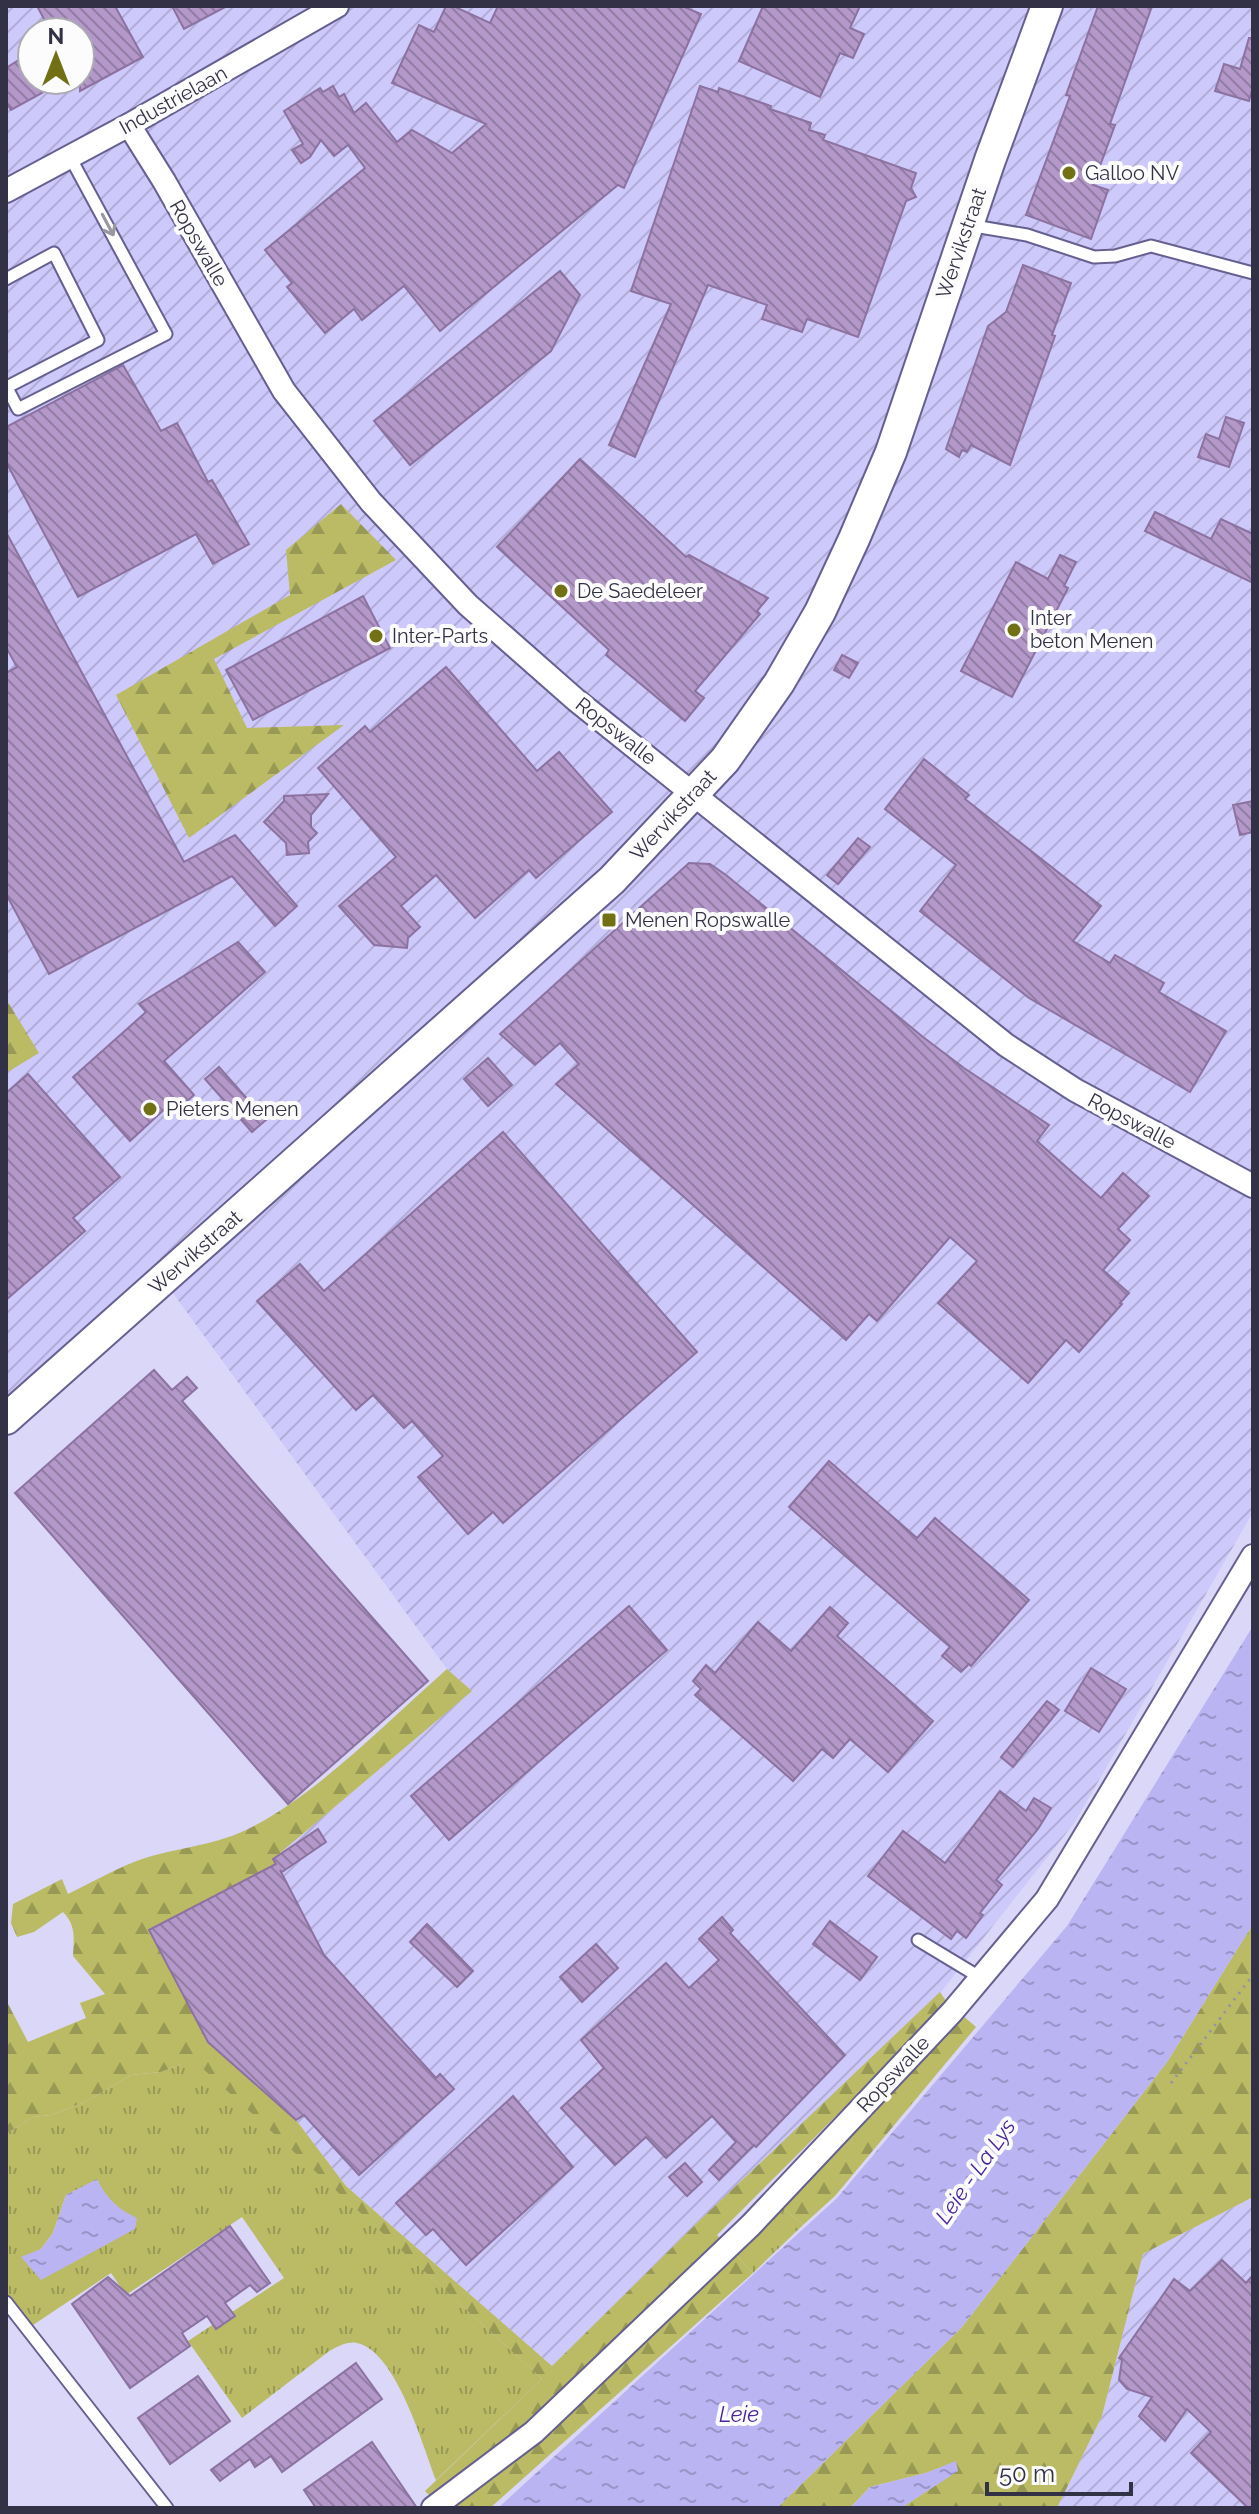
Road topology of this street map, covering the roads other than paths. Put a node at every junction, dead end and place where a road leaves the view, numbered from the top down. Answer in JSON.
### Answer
{"nodes":[{"id":1,"x":337,"y":6,"type":"edge"},
{"id":2,"x":1047,"y":6,"type":"edge"},
{"id":3,"x":129,"y":125,"type":"junction"},
{"id":4,"x":70,"y":157,"type":"junction"},
{"id":5,"x":6,"y":191,"type":"edge"},
{"id":6,"x":968,"y":225,"type":"junction"},
{"id":7,"x":1253,"y":273,"type":"edge"},
{"id":8,"x":6,"y":279,"type":"edge"},
{"id":9,"x":6,"y":387,"type":"edge"},
{"id":10,"x":694,"y":792,"type":"junction"},
{"id":11,"x":1253,"y":1186,"type":"edge"},
{"id":12,"x":6,"y":1419,"type":"edge"},
{"id":13,"x":1253,"y":1556,"type":"edge"},
{"id":14,"x":918,"y":1940,"type":"dead end"},
{"id":15,"x":981,"y":1978,"type":"junction"},
{"id":16,"x":6,"y":2302,"type":"edge"},
{"id":17,"x":167,"y":2508,"type":"edge"},
{"id":18,"x":433,"y":2508,"type":"edge"}],
"edges":[{"from":1,"to":3,"type":"street","name":"Industrielaan"},
{"from":2,"to":6,"type":"street","name":"Wervikstraat"},
{"from":3,"to":4,"type":"street","name":"Industrielaan"},
{"from":3,"to":10,"type":"street","name":"Ropswalle"},
{"from":4,"to":5,"type":"street","name":"Industrielaan"},
{"from":4,"to":9,"type":"lane","one_way":true},
{"from":6,"to":7,"type":"lane"},
{"from":6,"to":10,"type":"street","name":"Wervikstraat"},
{"from":8,"to":9,"type":"lane"},
{"from":10,"to":11,"type":"street","name":"Ropswalle"},
{"from":10,"to":12,"type":"street","name":"Wervikstraat"},
{"from":13,"to":15,"type":"street","name":"Ropswalle"},
{"from":14,"to":15,"type":"lane"},
{"from":15,"to":18,"type":"street","name":"Ropswalle"},
{"from":16,"to":17,"type":"lane"}]}
